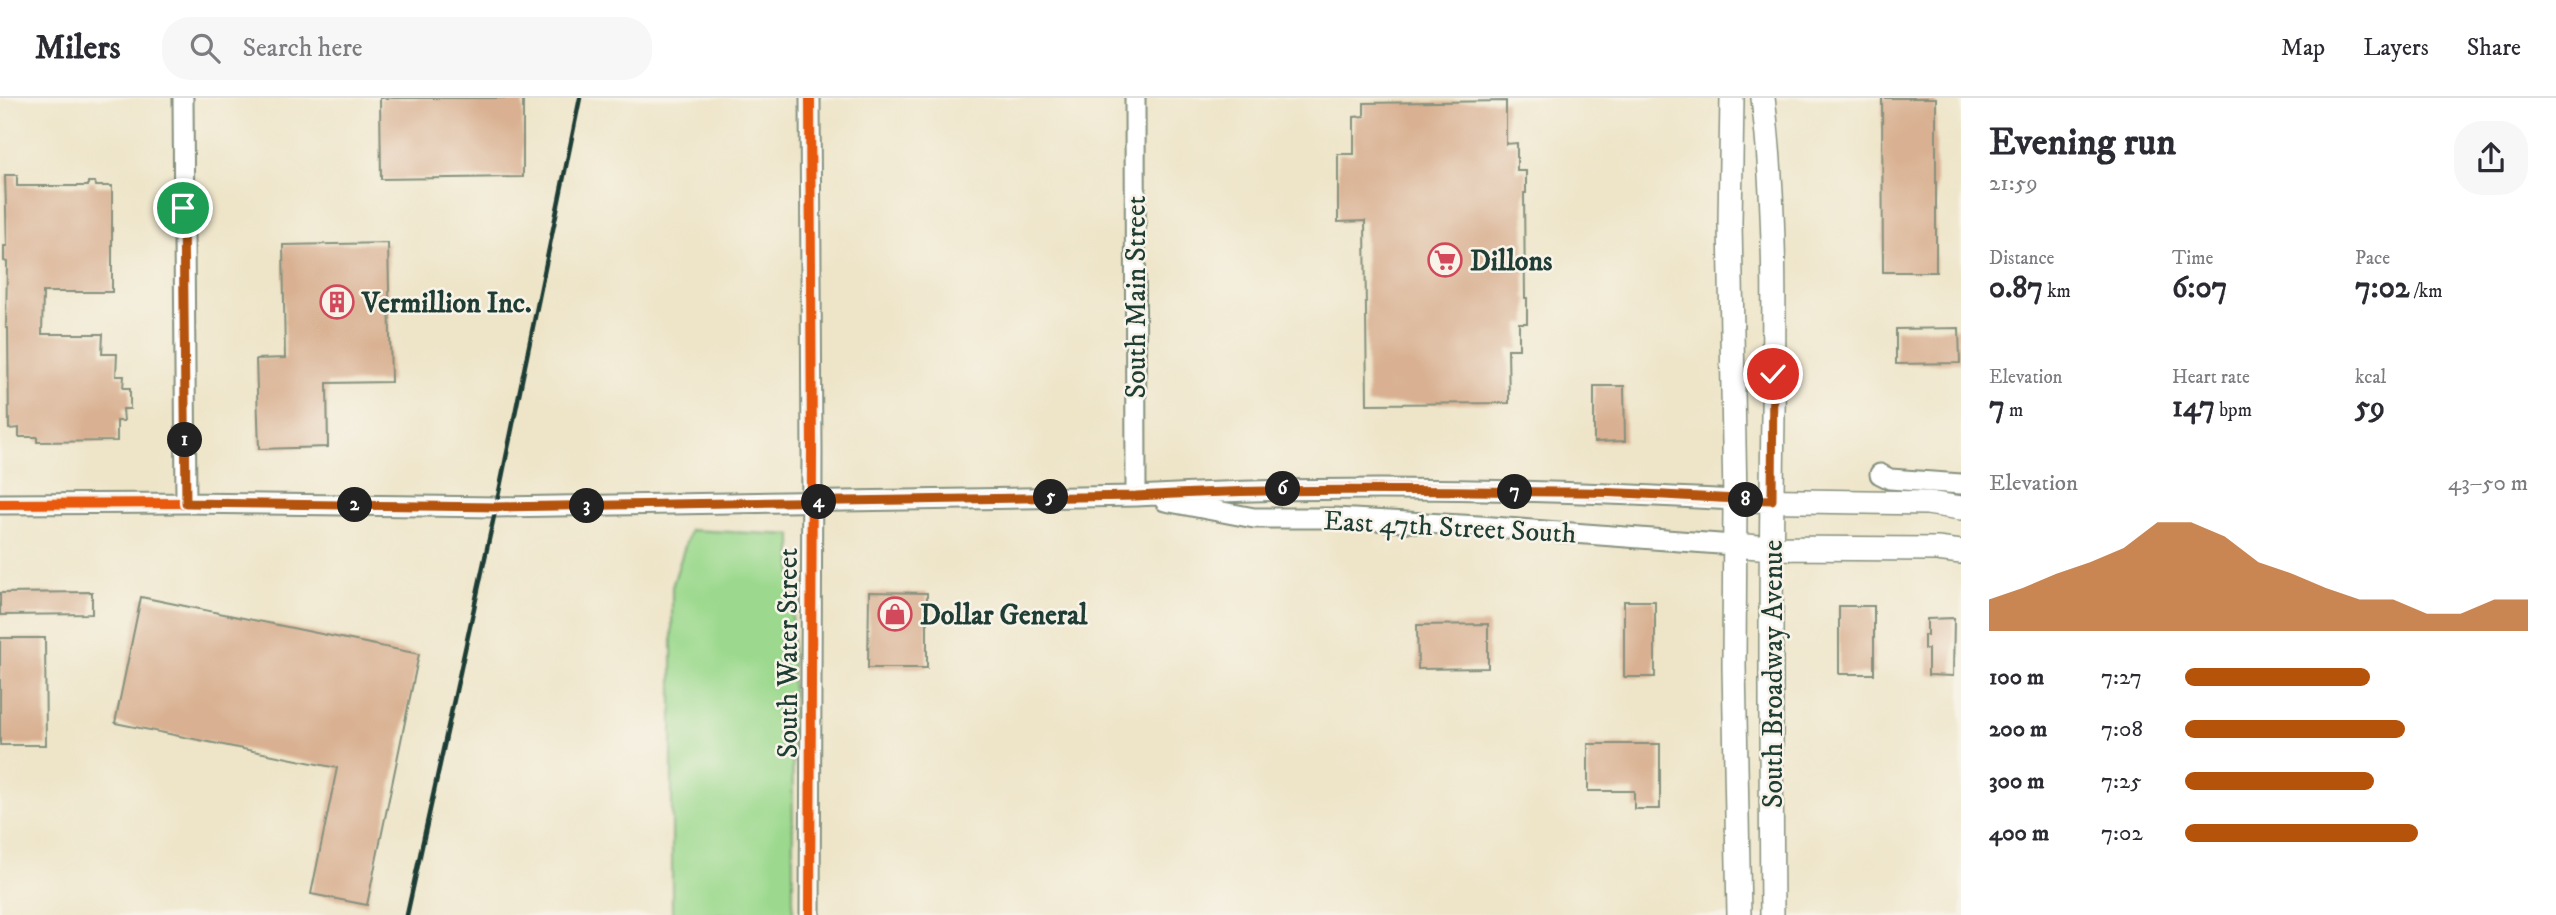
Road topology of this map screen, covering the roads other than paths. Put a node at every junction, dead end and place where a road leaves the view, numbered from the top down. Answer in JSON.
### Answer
{"nodes":[{"id":1,"x":183,"y":98,"type":"edge"},
{"id":2,"x":810,"y":98,"type":"edge"},
{"id":3,"x":1135,"y":98,"type":"edge"},
{"id":4,"x":1732,"y":98,"type":"edge"},
{"id":5,"x":1763,"y":98,"type":"edge"},
{"id":6,"x":1880,"y":474,"type":"dead end"},
{"id":7,"x":1961,"y":484,"type":"edge"},
{"id":8,"x":1136,"y":496,"type":"junction"},
{"id":9,"x":1735,"y":500,"type":"junction"},
{"id":10,"x":1772,"y":500,"type":"junction"},
{"id":11,"x":810,"y":502,"type":"junction"},
{"id":12,"x":186,"y":503,"type":"junction"},
{"id":13,"x":0,"y":504,"type":"edge"},
{"id":14,"x":1961,"y":508,"type":"edge"},
{"id":15,"x":1734,"y":545,"type":"junction"},
{"id":16,"x":1772,"y":548,"type":"junction"},
{"id":17,"x":1961,"y":552,"type":"edge"},
{"id":18,"x":810,"y":915,"type":"edge"},
{"id":19,"x":1739,"y":915,"type":"edge"},
{"id":20,"x":1772,"y":915,"type":"edge"}],
"edges":[{"from":1,"to":12,"type":"street"},
{"from":2,"to":11,"type":"street","name":"South Water Street"},
{"from":3,"to":8,"type":"street","name":"South Main Street"},
{"from":4,"to":9,"type":"main road","name":"South Broadway Avenue"},
{"from":5,"to":10,"type":"main road","name":"South Broadway Avenue"},
{"from":6,"to":7,"type":"street"},
{"from":8,"to":9,"type":"street","name":"East 47th Street South"},
{"from":8,"to":11,"type":"street"},
{"from":8,"to":15,"type":"street","name":"East 47th Street South"},
{"from":9,"to":10,"type":"main road","name":"East 47th Street South"},
{"from":9,"to":15,"type":"main road","name":"South Broadway Avenue"},
{"from":10,"to":14,"type":"main road","name":"East 47th Street South"},
{"from":10,"to":16,"type":"main road","name":"South Broadway Avenue"},
{"from":11,"to":12,"type":"street"},
{"from":11,"to":18,"type":"street","name":"South Water Street"},
{"from":12,"to":13,"type":"street"},
{"from":15,"to":16,"type":"main road","name":"East 47th Street South"},
{"from":15,"to":19,"type":"main road","name":"South Broadway Avenue"},
{"from":16,"to":17,"type":"main road","name":"East 47th Street South"},
{"from":16,"to":20,"type":"main road","name":"South Broadway Avenue"}]}
